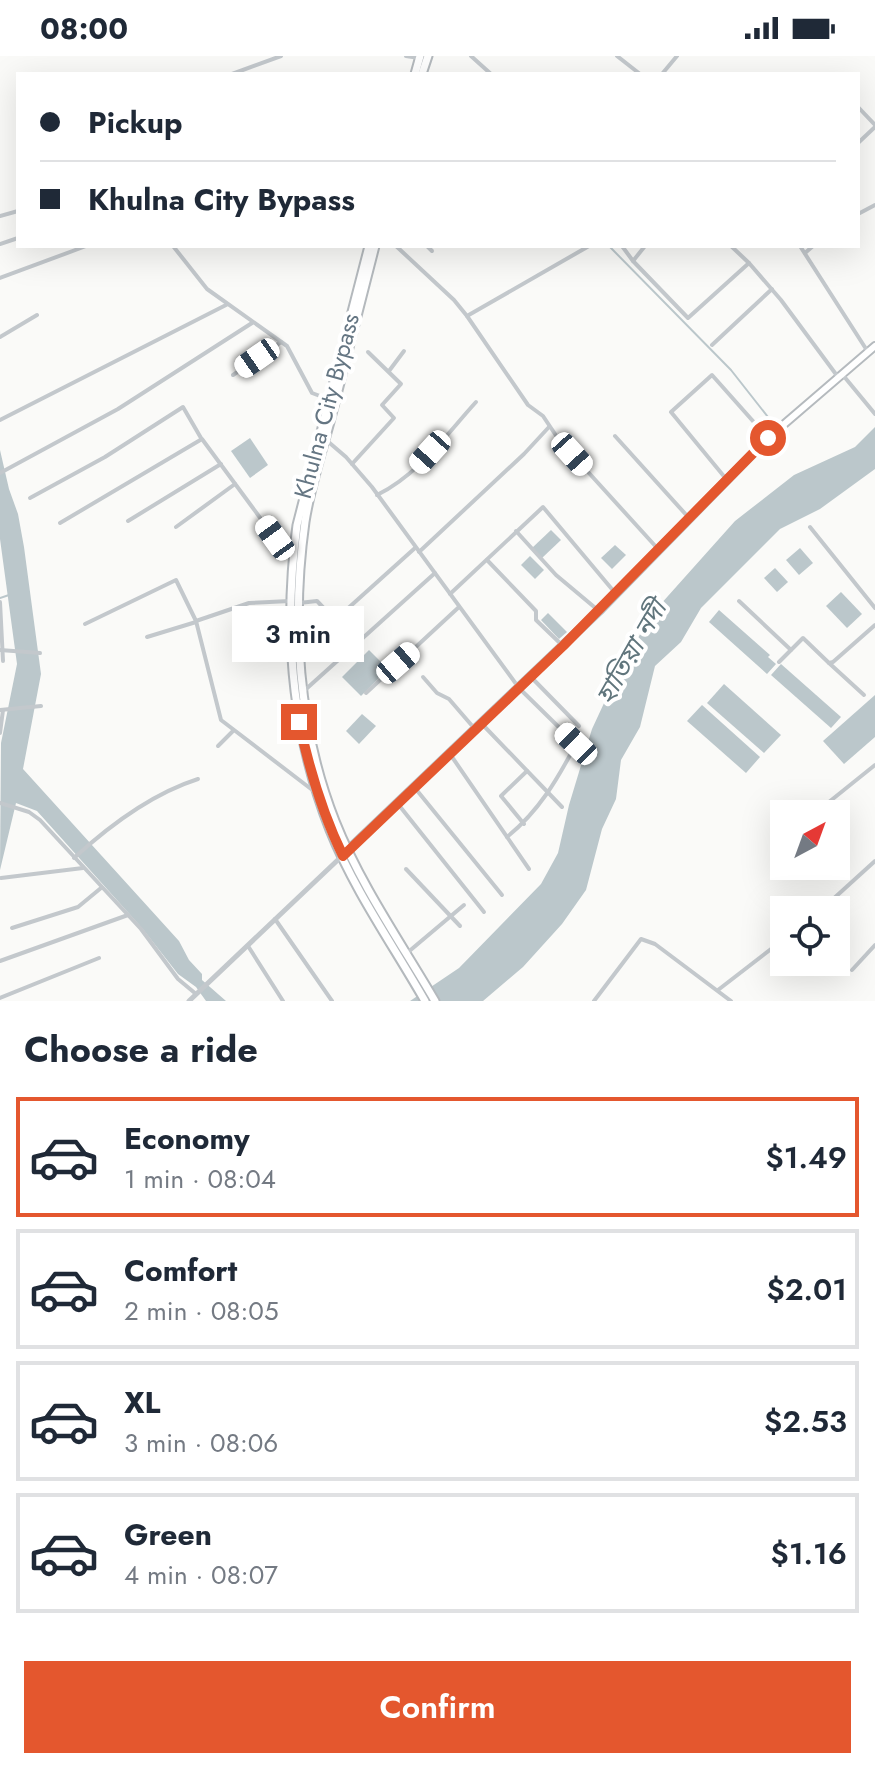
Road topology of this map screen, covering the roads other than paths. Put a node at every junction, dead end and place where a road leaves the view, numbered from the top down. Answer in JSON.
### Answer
{"nodes":[{"id":1,"x":281,"y":56,"type":"edge"},
{"id":2,"x":406,"y":56,"type":"edge"},
{"id":3,"x":471,"y":56,"type":"edge"},
{"id":4,"x":617,"y":56,"type":"edge"},
{"id":5,"x":677,"y":56,"type":"edge"},
{"id":6,"x":422,"y":57,"type":"edge"},
{"id":7,"x":237,"y":72,"type":"edge"},
{"id":8,"x":489,"y":72,"type":"edge"},
{"id":9,"x":636,"y":72,"type":"edge"},
{"id":10,"x":664,"y":72,"type":"edge"},
{"id":11,"x":874,"y":122,"type":"edge"},
{"id":12,"x":860,"y":140,"type":"edge"},
{"id":13,"x":81,"y":248,"type":"edge"},
{"id":14,"x":175,"y":248,"type":"edge"},
{"id":15,"x":371,"y":248,"type":"edge"},
{"id":16,"x":372,"y":248,"type":"edge"},
{"id":17,"x":398,"y":248,"type":"edge"},
{"id":18,"x":586,"y":248,"type":"edge"},
{"id":19,"x":623,"y":248,"type":"edge"},
{"id":20,"x":643,"y":248,"type":"edge"},
{"id":21,"x":733,"y":248,"type":"edge"},
{"id":22,"x":801,"y":248,"type":"edge"},
{"id":23,"x":811,"y":248,"type":"edge"},
{"id":24,"x":805,"y":253,"type":"junction"},
{"id":25,"x":633,"y":261,"type":"junction"},
{"id":26,"x":749,"y":263,"type":"junction"},
{"id":27,"x":0,"y":278,"type":"edge"},
{"id":28,"x":772,"y":289,"type":"junction"},
{"id":29,"x":226,"y":305,"type":"junction"},
{"id":30,"x":37,"y":315,"type":"dead end"},
{"id":31,"x":467,"y":316,"type":"junction"},
{"id":32,"x":252,"y":323,"type":"junction"},
{"id":33,"x":0,"y":337,"type":"edge"},
{"id":34,"x":281,"y":342,"type":"junction"},
{"id":35,"x":712,"y":345,"type":"dead end"},
{"id":36,"x":875,"y":346,"type":"edge"},
{"id":37,"x":404,"y":351,"type":"dead end"},
{"id":38,"x":368,"y":352,"type":"dead end"},
{"id":39,"x":868,"y":352,"type":"junction"},
{"id":40,"x":389,"y":371,"type":"junction"},
{"id":41,"x":233,"y":375,"type":"dead end"},
{"id":42,"x":840,"y":376,"type":"junction"},
{"id":43,"x":328,"y":399,"type":"junction"},
{"id":44,"x":476,"y":402,"type":"dead end"},
{"id":45,"x":873,"y":412,"type":"edge"},
{"id":46,"x":0,"y":420,"type":"edge"},
{"id":47,"x":549,"y":427,"type":"junction"},
{"id":48,"x":615,"y":436,"type":"dead end"},
{"id":49,"x":768,"y":438,"type":"junction"},
{"id":50,"x":202,"y":439,"type":"junction"},
{"id":51,"x":325,"y":439,"type":"junction"},
{"id":52,"x":221,"y":464,"type":"junction"},
{"id":53,"x":352,"y":464,"type":"junction"},
{"id":54,"x":0,"y":473,"type":"edge"},
{"id":55,"x":727,"y":480,"type":"junction"},
{"id":56,"x":235,"y":484,"type":"junction"},
{"id":57,"x":377,"y":495,"type":"junction"},
{"id":58,"x":30,"y":498,"type":"dead end"},
{"id":59,"x":689,"y":518,"type":"junction"},
{"id":60,"x":128,"y":521,"type":"dead end"},
{"id":61,"x":60,"y":523,"type":"dead end"},
{"id":62,"x":176,"y":527,"type":"dead end"},
{"id":63,"x":810,"y":527,"type":"dead end"},
{"id":64,"x":516,"y":531,"type":"junction"},
{"id":65,"x":294,"y":542,"type":"junction"},
{"id":66,"x":658,"y":549,"type":"junction"},
{"id":67,"x":417,"y":550,"type":"junction"},
{"id":68,"x":487,"y":560,"type":"junction"},
{"id":69,"x":435,"y":573,"type":"junction"},
{"id":70,"x":450,"y":594,"type":"junction"},
{"id":71,"x":616,"y":594,"type":"junction"},
{"id":72,"x":739,"y":601,"type":"dead end"},
{"id":73,"x":0,"y":602,"type":"edge"},
{"id":74,"x":294,"y":602,"type":"junction"},
{"id":75,"x":459,"y":607,"type":"junction"},
{"id":76,"x":875,"y":608,"type":"edge"},
{"id":77,"x":599,"y":611,"type":"junction"},
{"id":78,"x":196,"y":622,"type":"junction"},
{"id":79,"x":85,"y":624,"type":"dead end"},
{"id":80,"x":875,"y":625,"type":"edge"},
{"id":81,"x":147,"y":637,"type":"dead end"},
{"id":82,"x":563,"y":646,"type":"junction"},
{"id":83,"x":1,"y":650,"type":"edge"},
{"id":84,"x":791,"y":650,"type":"junction"},
{"id":85,"x":39,"y":652,"type":"dead end"},
{"id":86,"x":3,"y":661,"type":"dead end"},
{"id":87,"x":779,"y":662,"type":"dead end"},
{"id":88,"x":829,"y":663,"type":"junction"},
{"id":89,"x":423,"y":677,"type":"dead end"},
{"id":90,"x":531,"y":677,"type":"junction"},
{"id":91,"x":519,"y":688,"type":"junction"},
{"id":92,"x":303,"y":692,"type":"junction"},
{"id":93,"x":366,"y":693,"type":"dead end"},
{"id":94,"x":864,"y":695,"type":"dead end"},
{"id":95,"x":39,"y":706,"type":"dead end"},
{"id":96,"x":3,"y":710,"type":"edge"},
{"id":97,"x":482,"y":724,"type":"junction"},
{"id":98,"x":579,"y":726,"type":"dead end"},
{"id":99,"x":475,"y":730,"type":"junction"},
{"id":100,"x":233,"y":731,"type":"junction"},
{"id":101,"x":0,"y":733,"type":"edge"},
{"id":102,"x":218,"y":746,"type":"dead end"},
{"id":103,"x":450,"y":754,"type":"junction"},
{"id":104,"x":875,"y":765,"type":"edge"},
{"id":105,"x":527,"y":771,"type":"junction"},
{"id":106,"x":198,"y":779,"type":"dead end"},
{"id":107,"x":415,"y":788,"type":"junction"},
{"id":108,"x":318,"y":794,"type":"junction"},
{"id":109,"x":549,"y":794,"type":"junction"},
{"id":110,"x":831,"y":800,"type":"edge"},
{"id":111,"x":0,"y":803,"type":"edge"},
{"id":112,"x":398,"y":804,"type":"junction"},
{"id":113,"x":562,"y":807,"type":"dead end"},
{"id":114,"x":524,"y":824,"type":"junction"},
{"id":115,"x":507,"y":837,"type":"junction"},
{"id":116,"x":350,"y":849,"type":"junction"},
{"id":117,"x":343,"y":856,"type":"junction"},
{"id":118,"x":75,"y":858,"type":"junction"},
{"id":119,"x":875,"y":861,"type":"edge"},
{"id":120,"x":83,"y":868,"type":"junction"},
{"id":121,"x":406,"y":869,"type":"dead end"},
{"id":122,"x":529,"y":869,"type":"dead end"},
{"id":123,"x":1,"y":878,"type":"edge"},
{"id":124,"x":101,"y":888,"type":"junction"},
{"id":125,"x":502,"y":895,"type":"dead end"},
{"id":126,"x":836,"y":896,"type":"edge"},
{"id":127,"x":464,"y":905,"type":"dead end"},
{"id":128,"x":484,"y":912,"type":"dead end"},
{"id":129,"x":128,"y":915,"type":"junction"},
{"id":130,"x":451,"y":917,"type":"junction"},
{"id":131,"x":275,"y":919,"type":"junction"},
{"id":132,"x":460,"y":926,"type":"dead end"},
{"id":133,"x":12,"y":928,"type":"dead end"},
{"id":134,"x":875,"y":945,"type":"edge"},
{"id":135,"x":248,"y":946,"type":"junction"},
{"id":136,"x":770,"y":949,"type":"edge"},
{"id":137,"x":407,"y":953,"type":"junction"},
{"id":138,"x":99,"y":958,"type":"dead end"},
{"id":139,"x":0,"y":961,"type":"edge"},
{"id":140,"x":852,"y":970,"type":"dead end"},
{"id":141,"x":413,"y":971,"type":"junction"},
{"id":142,"x":720,"y":988,"type":"junction"},
{"id":143,"x":197,"y":993,"type":"junction"},
{"id":144,"x":0,"y":998,"type":"edge"},
{"id":145,"x":189,"y":1001,"type":"edge"},
{"id":146,"x":283,"y":1001,"type":"edge"},
{"id":147,"x":332,"y":1001,"type":"edge"},
{"id":148,"x":425,"y":1001,"type":"edge"},
{"id":149,"x":435,"y":1001,"type":"edge"},
{"id":150,"x":594,"y":1001,"type":"edge"},
{"id":151,"x":731,"y":1001,"type":"edge"}],
"edges":[{"from":1,"to":7,"type":"street"},
{"from":2,"to":6,"type":"street"},
{"from":3,"to":8,"type":"street"},
{"from":4,"to":9,"type":"street"},
{"from":5,"to":10,"type":"street"},
{"from":11,"to":12,"type":"street"},
{"from":13,"to":27,"type":"street"},
{"from":14,"to":29,"type":"street"},
{"from":15,"to":43,"type":"highway","name":"Khulna City Bypass"},
{"from":16,"to":51,"type":"highway","name":"Khulna City Bypass"},
{"from":17,"to":31,"type":"street"},
{"from":18,"to":31,"type":"street"},
{"from":19,"to":25,"type":"street"},
{"from":20,"to":25,"type":"street"},
{"from":21,"to":26,"type":"street"},
{"from":22,"to":24,"type":"street"},
{"from":23,"to":24,"type":"street"},
{"from":24,"to":39,"type":"street"},
{"from":25,"to":26,"type":"street"},
{"from":26,"to":28,"type":"street"},
{"from":28,"to":35,"type":"street"},
{"from":28,"to":42,"type":"street"},
{"from":29,"to":32,"type":"street"},
{"from":29,"to":46,"type":"street"},
{"from":30,"to":33,"type":"street"},
{"from":31,"to":47,"type":"street"},
{"from":32,"to":34,"type":"street"},
{"from":32,"to":54,"type":"street"},
{"from":34,"to":41,"type":"street"},
{"from":34,"to":43,"type":"street"},
{"from":36,"to":39,"type":"main road"},
{"from":37,"to":40,"type":"street"},
{"from":38,"to":40,"type":"street"},
{"from":39,"to":42,"type":"main road"},
{"from":40,"to":53,"type":"street"},
{"from":42,"to":45,"type":"street"},
{"from":42,"to":49,"type":"main road"},
{"from":43,"to":65,"type":"highway","name":"Khulna City Bypass"},
{"from":44,"to":57,"type":"street"},
{"from":47,"to":66,"type":"street"},
{"from":47,"to":67,"type":"street"},
{"from":48,"to":59,"type":"street"},
{"from":49,"to":55,"type":"main road"},
{"from":49,"to":55,"type":"street"},
{"from":50,"to":52,"type":"street"},
{"from":50,"to":58,"type":"street"},
{"from":50,"to":61,"type":"street"},
{"from":51,"to":53,"type":"street"},
{"from":51,"to":74,"type":"highway","name":"Khulna City Bypass"},
{"from":52,"to":56,"type":"street"},
{"from":52,"to":60,"type":"street"},
{"from":53,"to":57,"type":"street"},
{"from":55,"to":59,"type":"main road"},
{"from":56,"to":62,"type":"street"},
{"from":56,"to":65,"type":"street"},
{"from":57,"to":67,"type":"street"},
{"from":59,"to":66,"type":"main road"},
{"from":63,"to":76,"type":"street"},
{"from":64,"to":68,"type":"street"},
{"from":64,"to":71,"type":"street"},
{"from":64,"to":77,"type":"street"},
{"from":65,"to":74,"type":"highway","name":"Khulna City Bypass"},
{"from":66,"to":71,"type":"main road"},
{"from":67,"to":69,"type":"street"},
{"from":67,"to":74,"type":"street"},
{"from":68,"to":70,"type":"street"},
{"from":68,"to":82,"type":"street"},
{"from":69,"to":70,"type":"street"},
{"from":69,"to":92,"type":"street"},
{"from":70,"to":75,"type":"street"},
{"from":71,"to":77,"type":"main road"},
{"from":72,"to":84,"type":"street"},
{"from":73,"to":83,"type":"street"},
{"from":74,"to":78,"type":"street"},
{"from":74,"to":92,"type":"highway","name":"Khulna City Bypass"},
{"from":74,"to":108,"type":"highway","name":"Khulna City Bypass"},
{"from":75,"to":91,"type":"street"},
{"from":75,"to":93,"type":"street"},
{"from":77,"to":82,"type":"main road"},
{"from":78,"to":79,"type":"street"},
{"from":78,"to":81,"type":"street"},
{"from":78,"to":100,"type":"street"},
{"from":80,"to":88,"type":"street"},
{"from":82,"to":90,"type":"main road"},
{"from":83,"to":85,"type":"street"},
{"from":83,"to":86,"type":"street"},
{"from":84,"to":87,"type":"street"},
{"from":84,"to":88,"type":"street"},
{"from":88,"to":94,"type":"street"},
{"from":89,"to":99,"type":"street"},
{"from":90,"to":91,"type":"main road"},
{"from":90,"to":98,"type":"street"},
{"from":91,"to":97,"type":"main road"},
{"from":91,"to":109,"type":"street"},
{"from":92,"to":116,"type":"highway","name":"Khulna City Bypass"},
{"from":95,"to":96,"type":"street"},
{"from":96,"to":101,"type":"street"},
{"from":97,"to":99,"type":"main road"},
{"from":97,"to":105,"type":"street"},
{"from":99,"to":103,"type":"main road"},
{"from":100,"to":102,"type":"street"},
{"from":100,"to":108,"type":"street"},
{"from":103,"to":107,"type":"main road"},
{"from":103,"to":115,"type":"street"},
{"from":104,"to":110,"type":"street"},
{"from":105,"to":109,"type":"street"},
{"from":105,"to":114,"type":"street"},
{"from":106,"to":118,"type":"street"},
{"from":107,"to":112,"type":"main road"},
{"from":107,"to":125,"type":"street"},
{"from":108,"to":117,"type":"highway","name":"Khulna City Bypass"},
{"from":109,"to":113,"type":"street"},
{"from":109,"to":114,"type":"street"},
{"from":111,"to":118,"type":"street"},
{"from":112,"to":116,"type":"main road"},
{"from":112,"to":128,"type":"street"},
{"from":114,"to":115,"type":"street"},
{"from":115,"to":122,"type":"street"},
{"from":116,"to":117,"type":"main road"},
{"from":116,"to":137,"type":"highway","name":"Khulna City Bypass"},
{"from":117,"to":131,"type":"street"},
{"from":117,"to":141,"type":"highway","name":"Khulna City Bypass"},
{"from":118,"to":120,"type":"street"},
{"from":119,"to":126,"type":"street"},
{"from":120,"to":123,"type":"street"},
{"from":120,"to":124,"type":"street"},
{"from":121,"to":130,"type":"street"},
{"from":124,"to":129,"type":"street"},
{"from":124,"to":133,"type":"street"},
{"from":127,"to":130,"type":"street"},
{"from":129,"to":139,"type":"street"},
{"from":129,"to":143,"type":"street"},
{"from":130,"to":132,"type":"street"},
{"from":130,"to":137,"type":"street"},
{"from":131,"to":135,"type":"street"},
{"from":131,"to":147,"type":"street"},
{"from":134,"to":140,"type":"street"},
{"from":135,"to":143,"type":"street"},
{"from":135,"to":146,"type":"street"},
{"from":136,"to":142,"type":"street"},
{"from":137,"to":141,"type":"highway","name":"Khulna City Bypass"},
{"from":138,"to":144,"type":"street"},
{"from":141,"to":148,"type":"highway"},
{"from":141,"to":149,"type":"highway"},
{"from":142,"to":150,"type":"street"},
{"from":142,"to":151,"type":"street"},
{"from":143,"to":145,"type":"street"}]}
